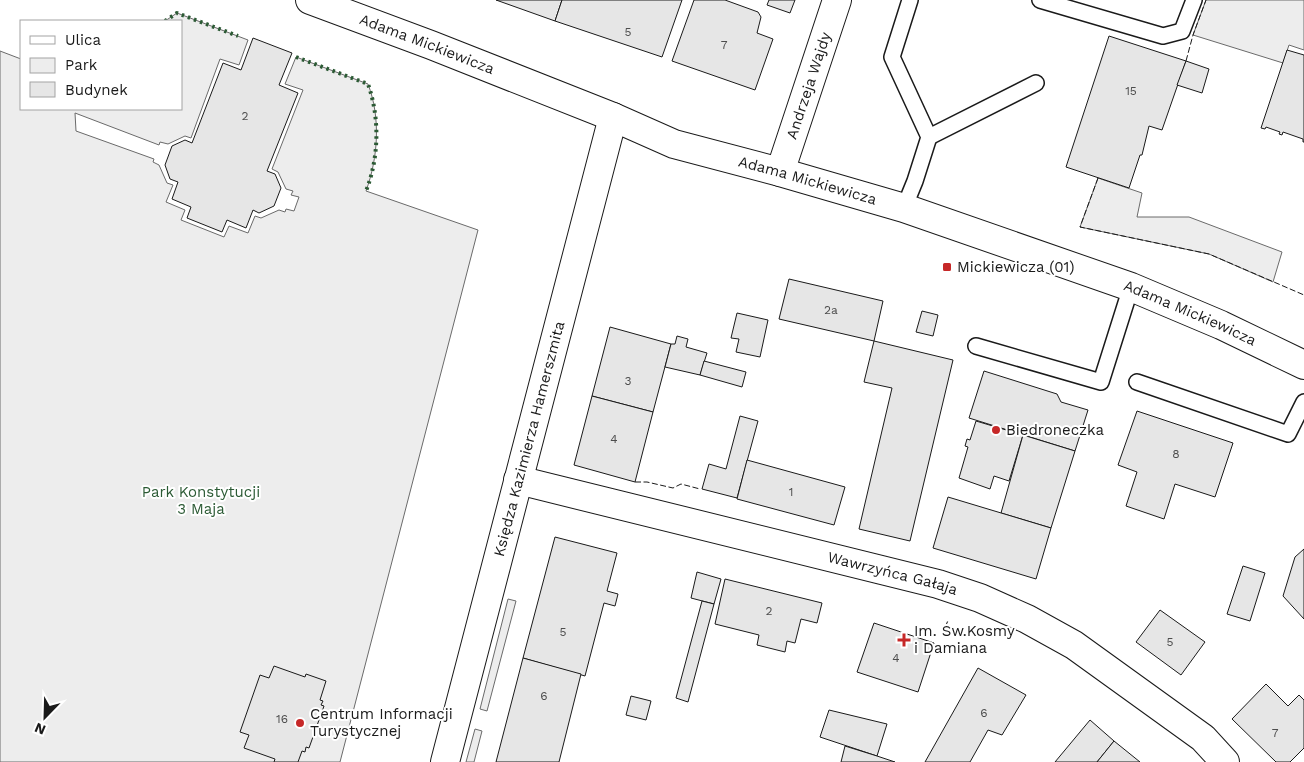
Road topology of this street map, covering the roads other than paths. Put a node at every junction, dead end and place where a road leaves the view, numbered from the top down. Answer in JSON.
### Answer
{"nodes":[{"id":1,"x":310,"y":0,"type":"edge"},
{"id":2,"x":837,"y":0,"type":"edge"},
{"id":3,"x":910,"y":0,"type":"edge"},
{"id":4,"x":1040,"y":0,"type":"edge"},
{"id":5,"x":1194,"y":0,"type":"edge"},
{"id":6,"x":1036,"y":83,"type":"dead end"},
{"id":7,"x":613,"y":117,"type":"junction"},
{"id":8,"x":929,"y":137,"type":"junction"},
{"id":9,"x":780,"y":172,"type":"junction"},
{"id":10,"x":904,"y":208,"type":"junction"},
{"id":11,"x":1130,"y":288,"type":"junction"},
{"id":12,"x":976,"y":346,"type":"dead end"},
{"id":13,"x":1304,"y":365,"type":"edge"},
{"id":14,"x":1137,"y":382,"type":"dead end"},
{"id":15,"x":1304,"y":402,"type":"edge"},
{"id":16,"x":518,"y":480,"type":"junction"},
{"id":17,"x":445,"y":762,"type":"edge"},
{"id":18,"x":1225,"y":762,"type":"edge"}],
"edges":[{"from":1,"to":7,"type":"street","name":"Adama Mickiewicza"},
{"from":2,"to":9,"type":"street","name":"Andrzeja Wajdy"},
{"from":3,"to":8,"type":"lane"},
{"from":4,"to":5,"type":"lane"},
{"from":6,"to":8,"type":"lane"},
{"from":7,"to":9,"type":"street","name":"Adama Mickiewicza"},
{"from":7,"to":16,"type":"street","name":"Księdza Kazimierza Hamerszmita"},
{"from":8,"to":10,"type":"lane"},
{"from":9,"to":10,"type":"street","name":"Adama Mickiewicza"},
{"from":10,"to":11,"type":"street","name":"Adama Mickiewicza"},
{"from":11,"to":12,"type":"lane"},
{"from":11,"to":13,"type":"street","name":"Adama Mickiewicza"},
{"from":14,"to":15,"type":"lane"},
{"from":16,"to":17,"type":"street","name":"Księdza Kazimierza Hamerszmita"},
{"from":16,"to":18,"type":"street","name":"Wawrzyńca Gałaja"}]}
